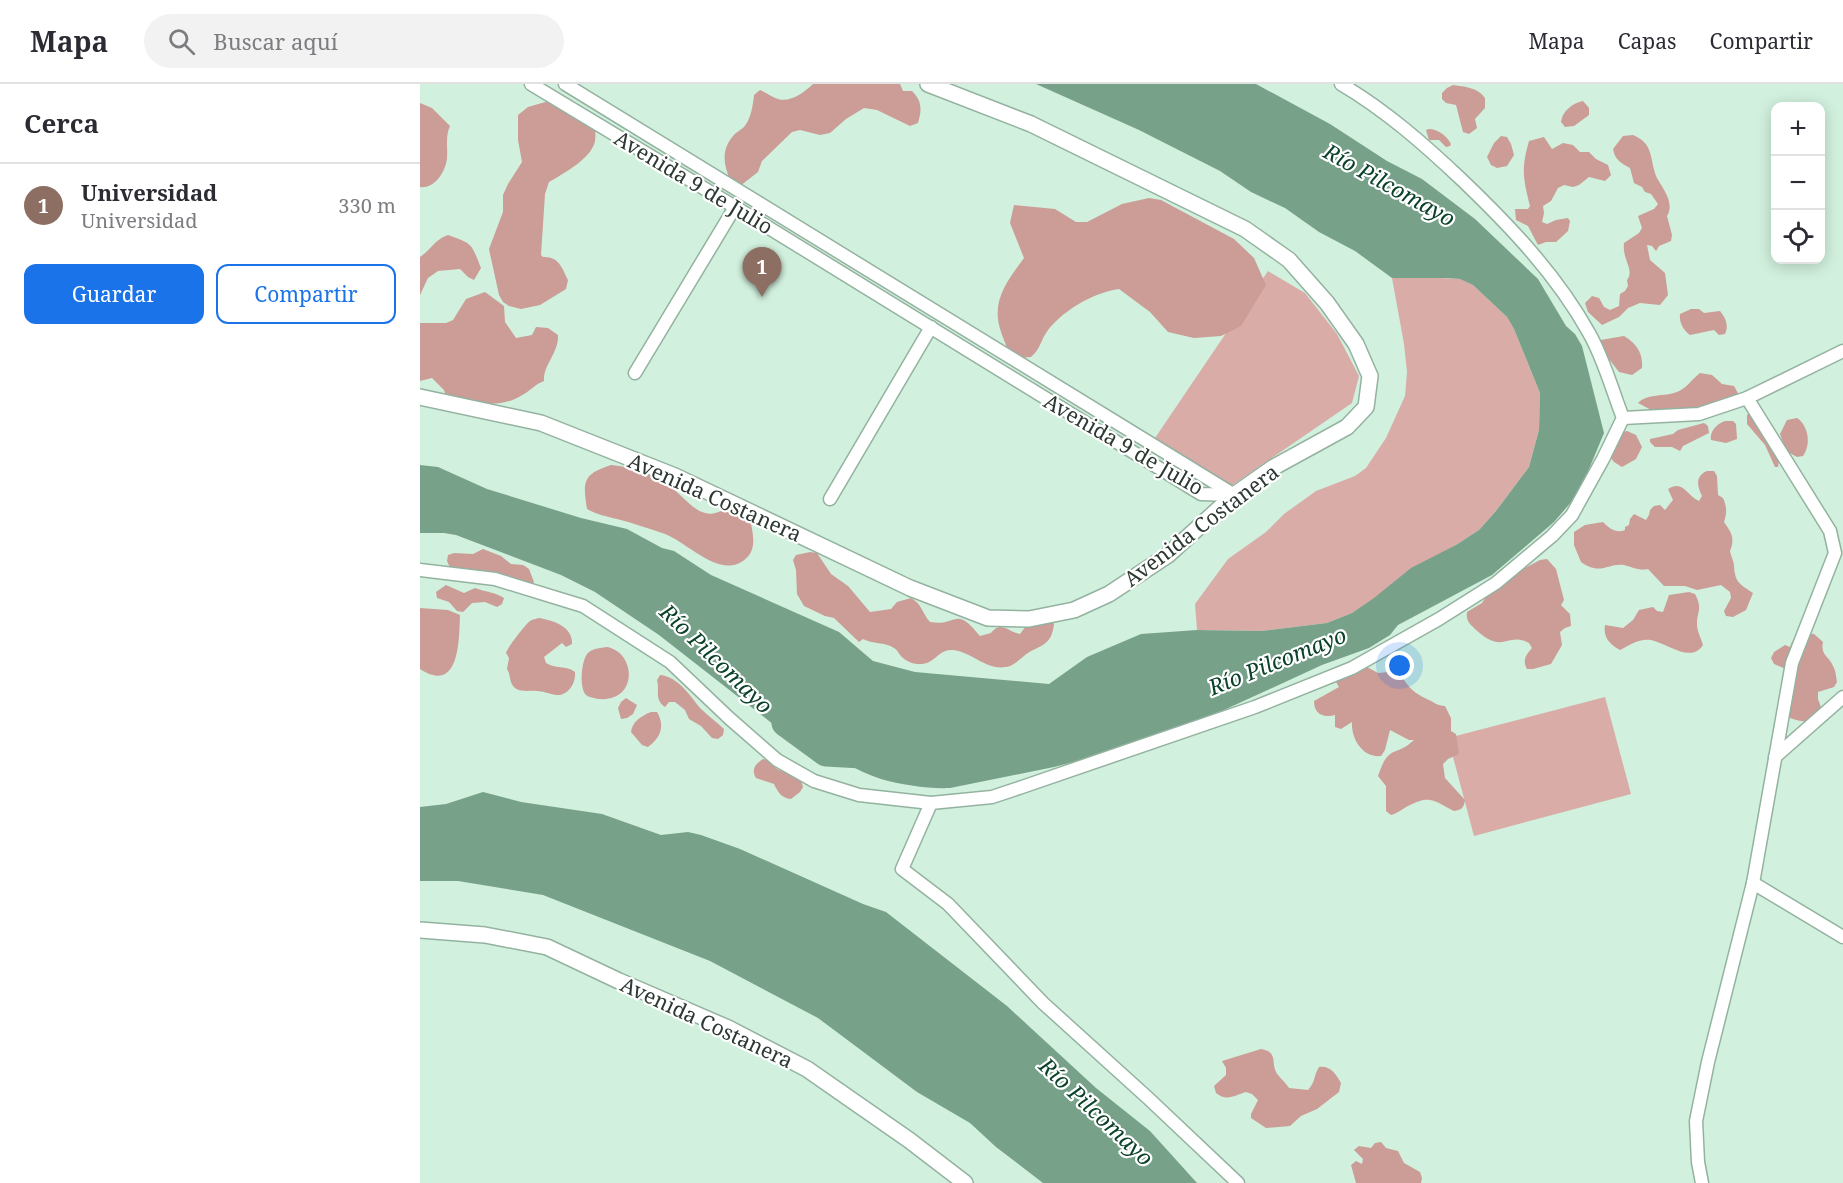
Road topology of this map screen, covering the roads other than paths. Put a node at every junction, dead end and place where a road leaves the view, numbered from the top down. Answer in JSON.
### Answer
{"nodes":[{"id":1,"x":531,"y":84,"type":"edge"},
{"id":2,"x":565,"y":84,"type":"edge"},
{"id":3,"x":928,"y":84,"type":"edge"},
{"id":4,"x":1341,"y":84,"type":"edge"},
{"id":5,"x":735,"y":207,"type":"junction"},
{"id":6,"x":838,"y":250,"type":"junction"},
{"id":7,"x":829,"y":265,"type":"junction"},
{"id":8,"x":931,"y":327,"type":"junction"},
{"id":9,"x":1843,"y":351,"type":"edge"},
{"id":10,"x":635,"y":373,"type":"dead end"},
{"id":11,"x":420,"y":397,"type":"edge"},
{"id":12,"x":1747,"y":398,"type":"junction"},
{"id":13,"x":1623,"y":418,"type":"junction"},
{"id":14,"x":1234,"y":495,"type":"junction"},
{"id":15,"x":830,"y":499,"type":"dead end"},
{"id":16,"x":420,"y":570,"type":"edge"},
{"id":17,"x":1843,"y":696,"type":"edge"},
{"id":18,"x":1775,"y":757,"type":"junction"},
{"id":19,"x":931,"y":803,"type":"junction"},
{"id":20,"x":1753,"y":883,"type":"junction"},
{"id":21,"x":420,"y":930,"type":"edge"},
{"id":22,"x":1843,"y":937,"type":"edge"},
{"id":23,"x":965,"y":1183,"type":"edge"},
{"id":24,"x":1238,"y":1183,"type":"edge"},
{"id":25,"x":1701,"y":1183,"type":"edge"}],
"edges":[{"from":1,"to":5,"type":"street","name":"Avenida 9 de Julio"},
{"from":2,"to":6,"type":"street","name":"Avenida 9 de Julio"},
{"from":3,"to":14,"type":"street","name":"Avenida Costanera"},
{"from":4,"to":13,"type":"street"},
{"from":5,"to":7,"type":"street","name":"Avenida 9 de Julio"},
{"from":5,"to":10,"type":"street"},
{"from":6,"to":7,"type":"street"},
{"from":6,"to":14,"type":"street","name":"Avenida 9 de Julio"},
{"from":7,"to":8,"type":"street","name":"Avenida 9 de Julio"},
{"from":8,"to":14,"type":"street","name":"Avenida 9 de Julio"},
{"from":8,"to":15,"type":"street"},
{"from":9,"to":12,"type":"street"},
{"from":11,"to":14,"type":"street","name":"Avenida Costanera"},
{"from":12,"to":13,"type":"street"},
{"from":12,"to":18,"type":"street"},
{"from":13,"to":19,"type":"street"},
{"from":16,"to":19,"type":"street"},
{"from":17,"to":18,"type":"street"},
{"from":18,"to":20,"type":"street"},
{"from":19,"to":24,"type":"street"},
{"from":20,"to":22,"type":"street"},
{"from":20,"to":25,"type":"street"},
{"from":21,"to":23,"type":"street","name":"Avenida Costanera"}]}
